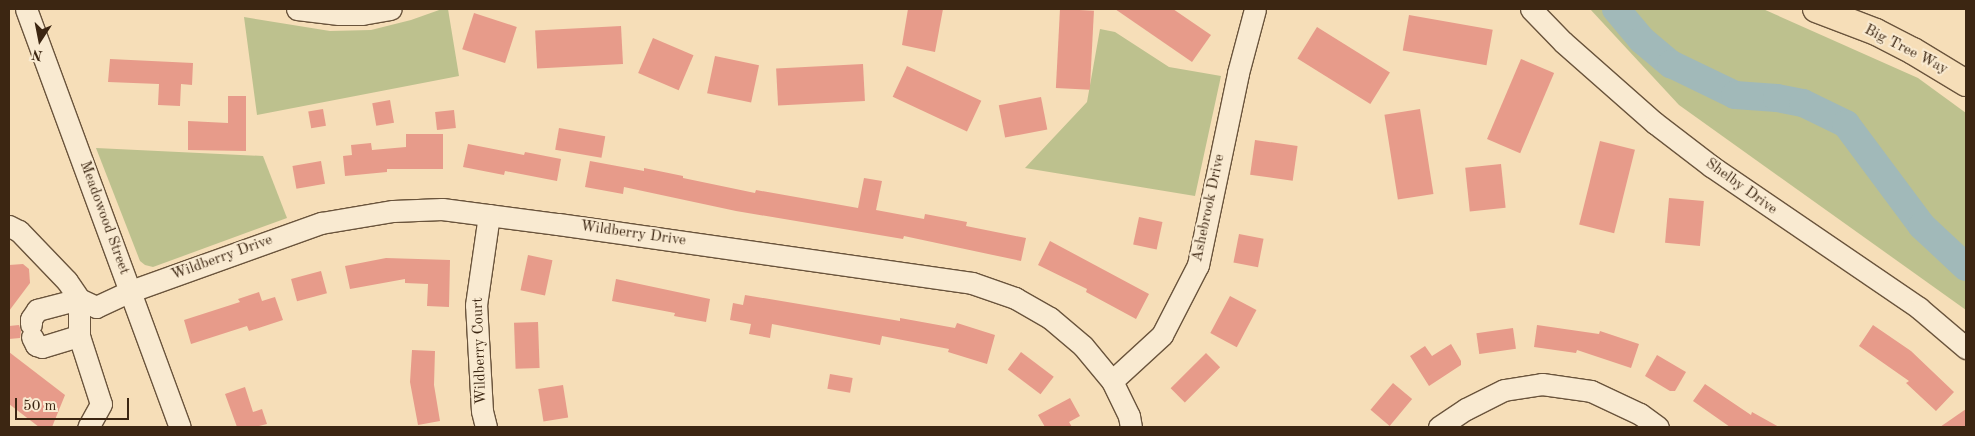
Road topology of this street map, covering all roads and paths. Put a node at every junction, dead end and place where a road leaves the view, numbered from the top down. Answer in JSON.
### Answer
{"nodes":[{"id":1,"x":26,"y":9,"type":"edge"},
{"id":2,"x":297,"y":9,"type":"edge"},
{"id":3,"x":391,"y":9,"type":"edge"},
{"id":4,"x":1255,"y":9,"type":"edge"},
{"id":5,"x":1530,"y":9,"type":"edge"},
{"id":6,"x":1816,"y":9,"type":"edge"},
{"id":7,"x":1966,"y":83,"type":"edge"},
{"id":8,"x":489,"y":215,"type":"junction"},
{"id":9,"x":9,"y":226,"type":"edge"},
{"id":10,"x":131,"y":291,"type":"junction"},
{"id":11,"x":79,"y":299,"type":"junction"},
{"id":12,"x":79,"y":336,"type":"junction"},
{"id":13,"x":1966,"y":348,"type":"edge"},
{"id":14,"x":1112,"y":380,"type":"junction"},
{"id":15,"x":101,"y":404,"type":"junction"},
{"id":16,"x":177,"y":426,"type":"edge"},
{"id":17,"x":88,"y":427,"type":"edge"},
{"id":18,"x":110,"y":427,"type":"edge"},
{"id":19,"x":486,"y":427,"type":"edge"},
{"id":20,"x":1131,"y":427,"type":"edge"},
{"id":21,"x":1439,"y":427,"type":"edge"},
{"id":22,"x":1658,"y":427,"type":"edge"}],
"edges":[{"from":1,"to":10,"type":"street","name":"Meadowood Street"},
{"from":2,"to":3,"type":"street"},
{"from":4,"to":14,"type":"street","name":"Ashebrook Drive"},
{"from":5,"to":13,"type":"street","name":"Shelby Drive"},
{"from":6,"to":7,"type":"main road","name":"Big Tree Way"},
{"from":8,"to":10,"type":"street","name":"Wildberry Drive"},
{"from":8,"to":14,"type":"street","name":"Wildberry Drive"},
{"from":8,"to":19,"type":"street","name":"Wildberry Court"},
{"from":9,"to":11,"type":"street"},
{"from":10,"to":11,"type":"street","name":"Wildberry Drive"},
{"from":10,"to":16,"type":"street","name":"Meadowood Street"},
{"from":11,"to":12,"type":"street"},
{"from":11,"to":12,"type":"street"},
{"from":12,"to":15,"type":"street"},
{"from":14,"to":20,"type":"street","name":"Wildberry Drive"},
{"from":15,"to":17,"type":"street"},
{"from":15,"to":18,"type":"street"},
{"from":21,"to":22,"type":"street"}]}
